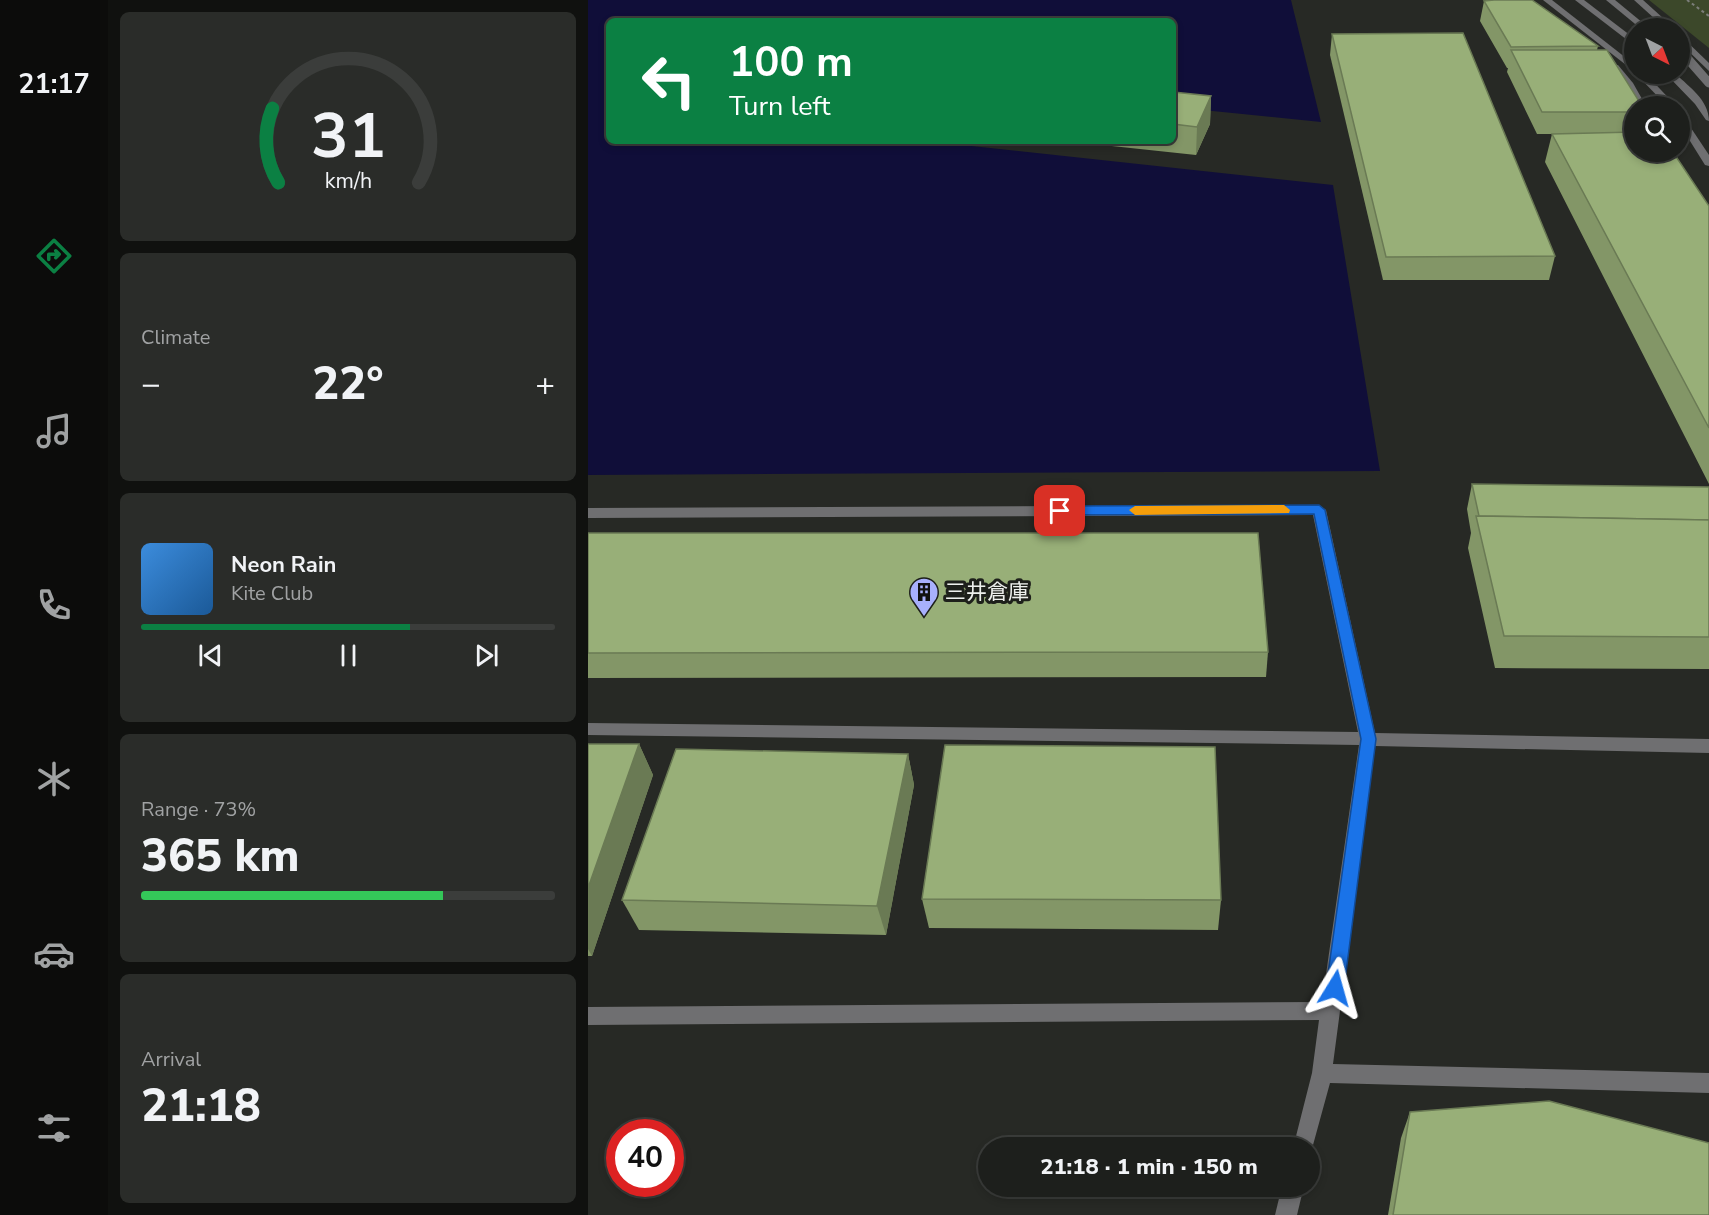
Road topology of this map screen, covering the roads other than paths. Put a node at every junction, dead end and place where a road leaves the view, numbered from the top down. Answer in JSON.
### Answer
{"nodes":[{"id":1,"x":1547,"y":0,"type":"edge"},
{"id":2,"x":1579,"y":0,"type":"edge"},
{"id":3,"x":1610,"y":0,"type":"edge"},
{"id":4,"x":1626,"y":0,"type":"edge"},
{"id":5,"x":1638,"y":0,"type":"edge"},
{"id":6,"x":1632,"y":18,"type":"edge"},
{"id":7,"x":1647,"y":18,"type":"edge"},
{"id":8,"x":1659,"y":18,"type":"edge"},
{"id":9,"x":1624,"y":35,"type":"edge"},
{"id":10,"x":1690,"y":48,"type":"edge"},
{"id":11,"x":1600,"y":54,"type":"edge"},
{"id":12,"x":1624,"y":60,"type":"edge"},
{"id":13,"x":1690,"y":61,"type":"edge"},
{"id":14,"x":1690,"y":65,"type":"edge"},
{"id":15,"x":1709,"y":68,"type":"edge"},
{"id":16,"x":1709,"y":82,"type":"edge"},
{"id":17,"x":1651,"y":84,"type":"edge"},
{"id":18,"x":1681,"y":84,"type":"edge"},
{"id":19,"x":1636,"y":96,"type":"edge"},
{"id":20,"x":1662,"y":96,"type":"edge"},
{"id":21,"x":1709,"y":118,"type":"edge"},
{"id":22,"x":1690,"y":134,"type":"edge"},
{"id":23,"x":1709,"y":163,"type":"edge"},
{"id":24,"x":588,"y":513,"type":"edge"},
{"id":25,"x":588,"y":729,"type":"edge"},
{"id":26,"x":1368,"y":739,"type":"junction"},
{"id":27,"x":1709,"y":746,"type":"edge"},
{"id":28,"x":1332,"y":1011,"type":"junction"},
{"id":29,"x":588,"y":1016,"type":"edge"},
{"id":30,"x":1322,"y":1073,"type":"junction"},
{"id":31,"x":1709,"y":1083,"type":"edge"},
{"id":32,"x":1306,"y":1137,"type":"edge"},
{"id":33,"x":1290,"y":1197,"type":"edge"},
{"id":34,"x":1286,"y":1215,"type":"edge"}],
"edges":[{"from":1,"to":12,"type":"street"},
{"from":2,"to":9,"type":"street"},
{"from":3,"to":6,"type":"street"},
{"from":4,"to":7,"type":"street"},
{"from":5,"to":8,"type":"street"},
{"from":10,"to":15,"type":"street"},
{"from":11,"to":19,"type":"street"},
{"from":13,"to":16,"type":"street","bridge":true},
{"from":14,"to":16,"type":"street"},
{"from":17,"to":20,"type":"street"},
{"from":18,"to":21,"type":"street"},
{"from":22,"to":23,"type":"street"},
{"from":24,"to":26,"type":"street"},
{"from":25,"to":26,"type":"street"},
{"from":26,"to":27,"type":"street"},
{"from":26,"to":28,"type":"street"},
{"from":28,"to":29,"type":"street"},
{"from":28,"to":30,"type":"street"},
{"from":30,"to":31,"type":"street"},
{"from":30,"to":32,"type":"street"},
{"from":33,"to":34,"type":"street"}]}
